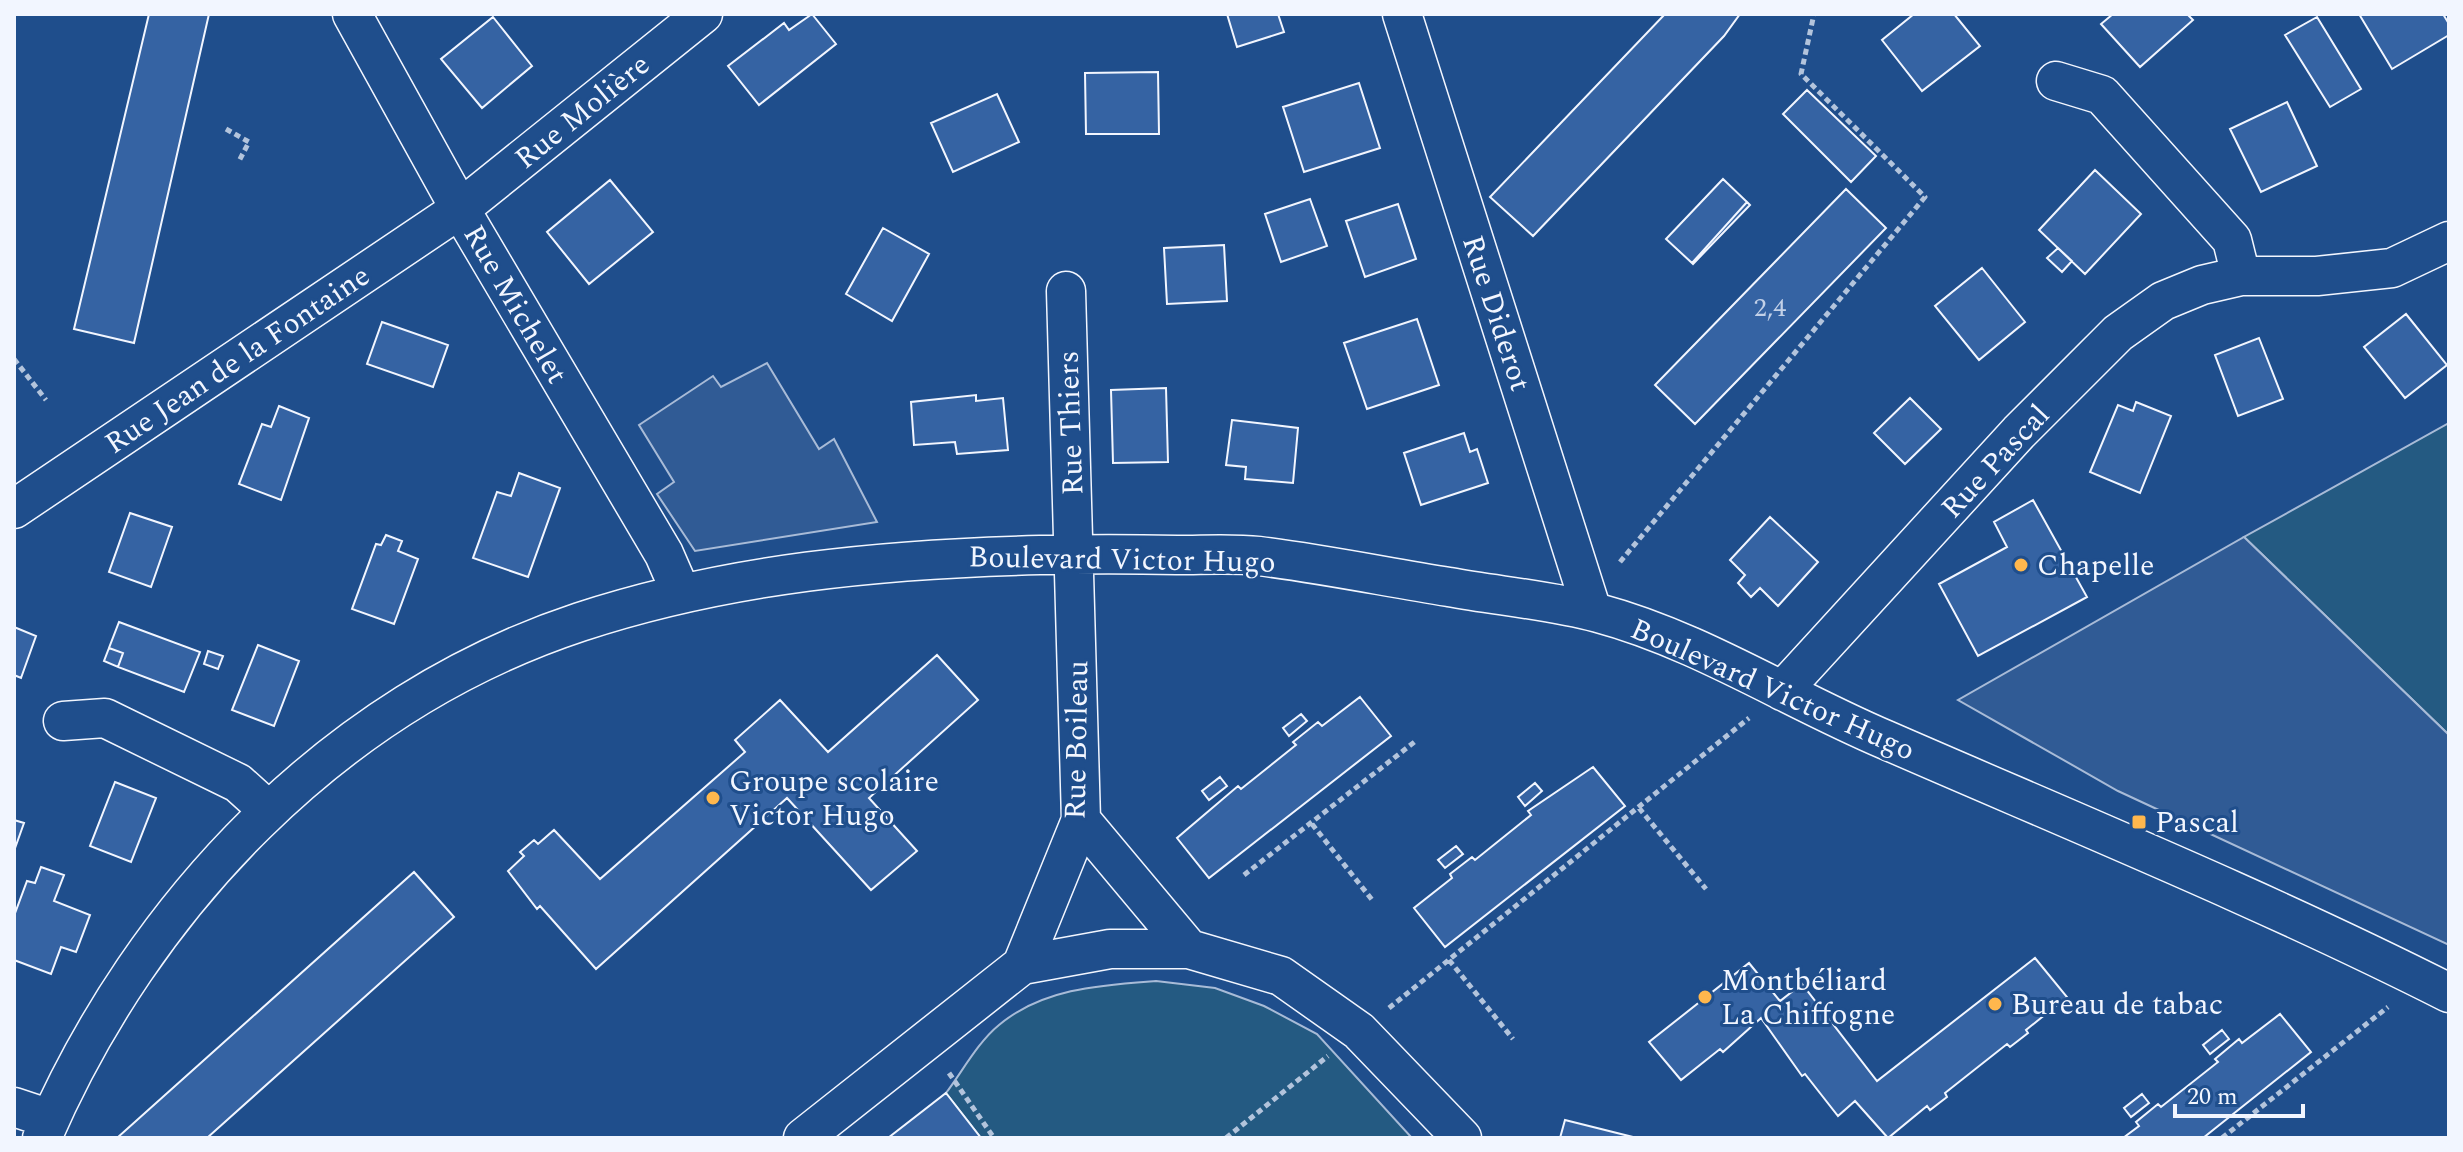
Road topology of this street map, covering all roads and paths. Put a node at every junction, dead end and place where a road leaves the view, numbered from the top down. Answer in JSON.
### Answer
{"nodes":[{"id":1,"x":352,"y":14,"type":"edge"},
{"id":2,"x":703,"y":14,"type":"edge"},
{"id":3,"x":1402,"y":14,"type":"edge"},
{"id":4,"x":1814,"y":14,"type":"edge"},
{"id":5,"x":2056,"y":81,"type":"dead end"},
{"id":6,"x":226,"y":129,"type":"dead end"},
{"id":7,"x":239,"y":161,"type":"dead end"},
{"id":8,"x":460,"y":209,"type":"junction"},
{"id":9,"x":2449,"y":241,"type":"edge"},
{"id":10,"x":2241,"y":276,"type":"junction"},
{"id":11,"x":1066,"y":291,"type":"dead end"},
{"id":12,"x":14,"y":359,"type":"edge"},
{"id":13,"x":46,"y":400,"type":"dead end"},
{"id":14,"x":14,"y":509,"type":"edge"},
{"id":15,"x":1074,"y":554,"type":"junction"},
{"id":16,"x":1612,"y":571,"type":"dead end"},
{"id":17,"x":681,"y":593,"type":"junction"},
{"id":18,"x":1592,"y":611,"type":"junction"},
{"id":19,"x":1782,"y":691,"type":"junction"},
{"id":20,"x":63,"y":721,"type":"dead end"},
{"id":21,"x":1417,"y":740,"type":"dead end"},
{"id":22,"x":1639,"y":808,"type":"junction"},
{"id":23,"x":269,"y":811,"type":"junction"},
{"id":24,"x":1081,"y":820,"type":"junction"},
{"id":25,"x":1312,"y":824,"type":"junction"},
{"id":26,"x":1244,"y":875,"type":"dead end"},
{"id":27,"x":1706,"y":889,"type":"dead end"},
{"id":28,"x":1373,"y":901,"type":"dead end"},
{"id":29,"x":1189,"y":949,"type":"junction"},
{"id":30,"x":1449,"y":960,"type":"junction"},
{"id":31,"x":1022,"y":965,"type":"junction"},
{"id":32,"x":2436,"y":986,"type":"edge"},
{"id":33,"x":1359,"y":1031,"type":"junction"},
{"id":34,"x":1513,"y":1039,"type":"dead end"},
{"id":35,"x":947,"y":1069,"type":"dead end"},
{"id":36,"x":14,"y":1107,"type":"edge"},
{"id":37,"x":46,"y":1128,"type":"edge"},
{"id":38,"x":803,"y":1138,"type":"edge"},
{"id":39,"x":994,"y":1138,"type":"edge"},
{"id":40,"x":1226,"y":1138,"type":"edge"},
{"id":41,"x":1462,"y":1138,"type":"edge"},
{"id":42,"x":2222,"y":1138,"type":"edge"}],
"edges":[{"from":1,"to":8,"type":"street","name":"Rue Michelet"},
{"from":2,"to":8,"type":"street","name":"Rue Molière"},
{"from":3,"to":18,"type":"street","name":"Rue Diderot"},
{"from":4,"to":16,"type":"path"},
{"from":5,"to":10,"type":"street"},
{"from":6,"to":7,"type":"path"},
{"from":8,"to":14,"type":"street","name":"Rue Jean de la Fontaine"},
{"from":8,"to":17,"type":"street","name":"Rue Michelet"},
{"from":9,"to":10,"type":"street","name":"Rue Pascal"},
{"from":10,"to":19,"type":"street","name":"Rue Pascal"},
{"from":11,"to":15,"type":"street","name":"Rue Thiers"},
{"from":12,"to":13,"type":"path"},
{"from":15,"to":17,"type":"street","name":"Boulevard Victor Hugo"},
{"from":15,"to":18,"type":"street","name":"Boulevard Victor Hugo"},
{"from":15,"to":24,"type":"street","name":"Rue Boileau"},
{"from":17,"to":23,"type":"street","name":"Boulevard Victor Hugo"},
{"from":18,"to":19,"type":"street","name":"Boulevard Victor Hugo"},
{"from":19,"to":22,"type":"path"},
{"from":19,"to":32,"type":"street","name":"Boulevard Victor Hugo"},
{"from":20,"to":23,"type":"street"},
{"from":21,"to":25,"type":"path"},
{"from":22,"to":27,"type":"path"},
{"from":22,"to":30,"type":"path"},
{"from":23,"to":37,"type":"street","name":"Boulevard Victor Hugo"},
{"from":24,"to":29,"type":"street"},
{"from":24,"to":31,"type":"street","name":"Rue Boileau"},
{"from":25,"to":26,"type":"path"},
{"from":25,"to":28,"type":"path"},
{"from":29,"to":31,"type":"street","name":"Rue Boileau"},
{"from":29,"to":33,"type":"street","name":"Rue Boileau"},
{"from":30,"to":33,"type":"path"},
{"from":30,"to":34,"type":"path"},
{"from":31,"to":38,"type":"street","name":"Rue Boileau"},
{"from":32,"to":42,"type":"path"},
{"from":33,"to":40,"type":"path"},
{"from":33,"to":41,"type":"street","name":"Rue Boileau"},
{"from":35,"to":39,"type":"path"},
{"from":36,"to":37,"type":"street"}]}
